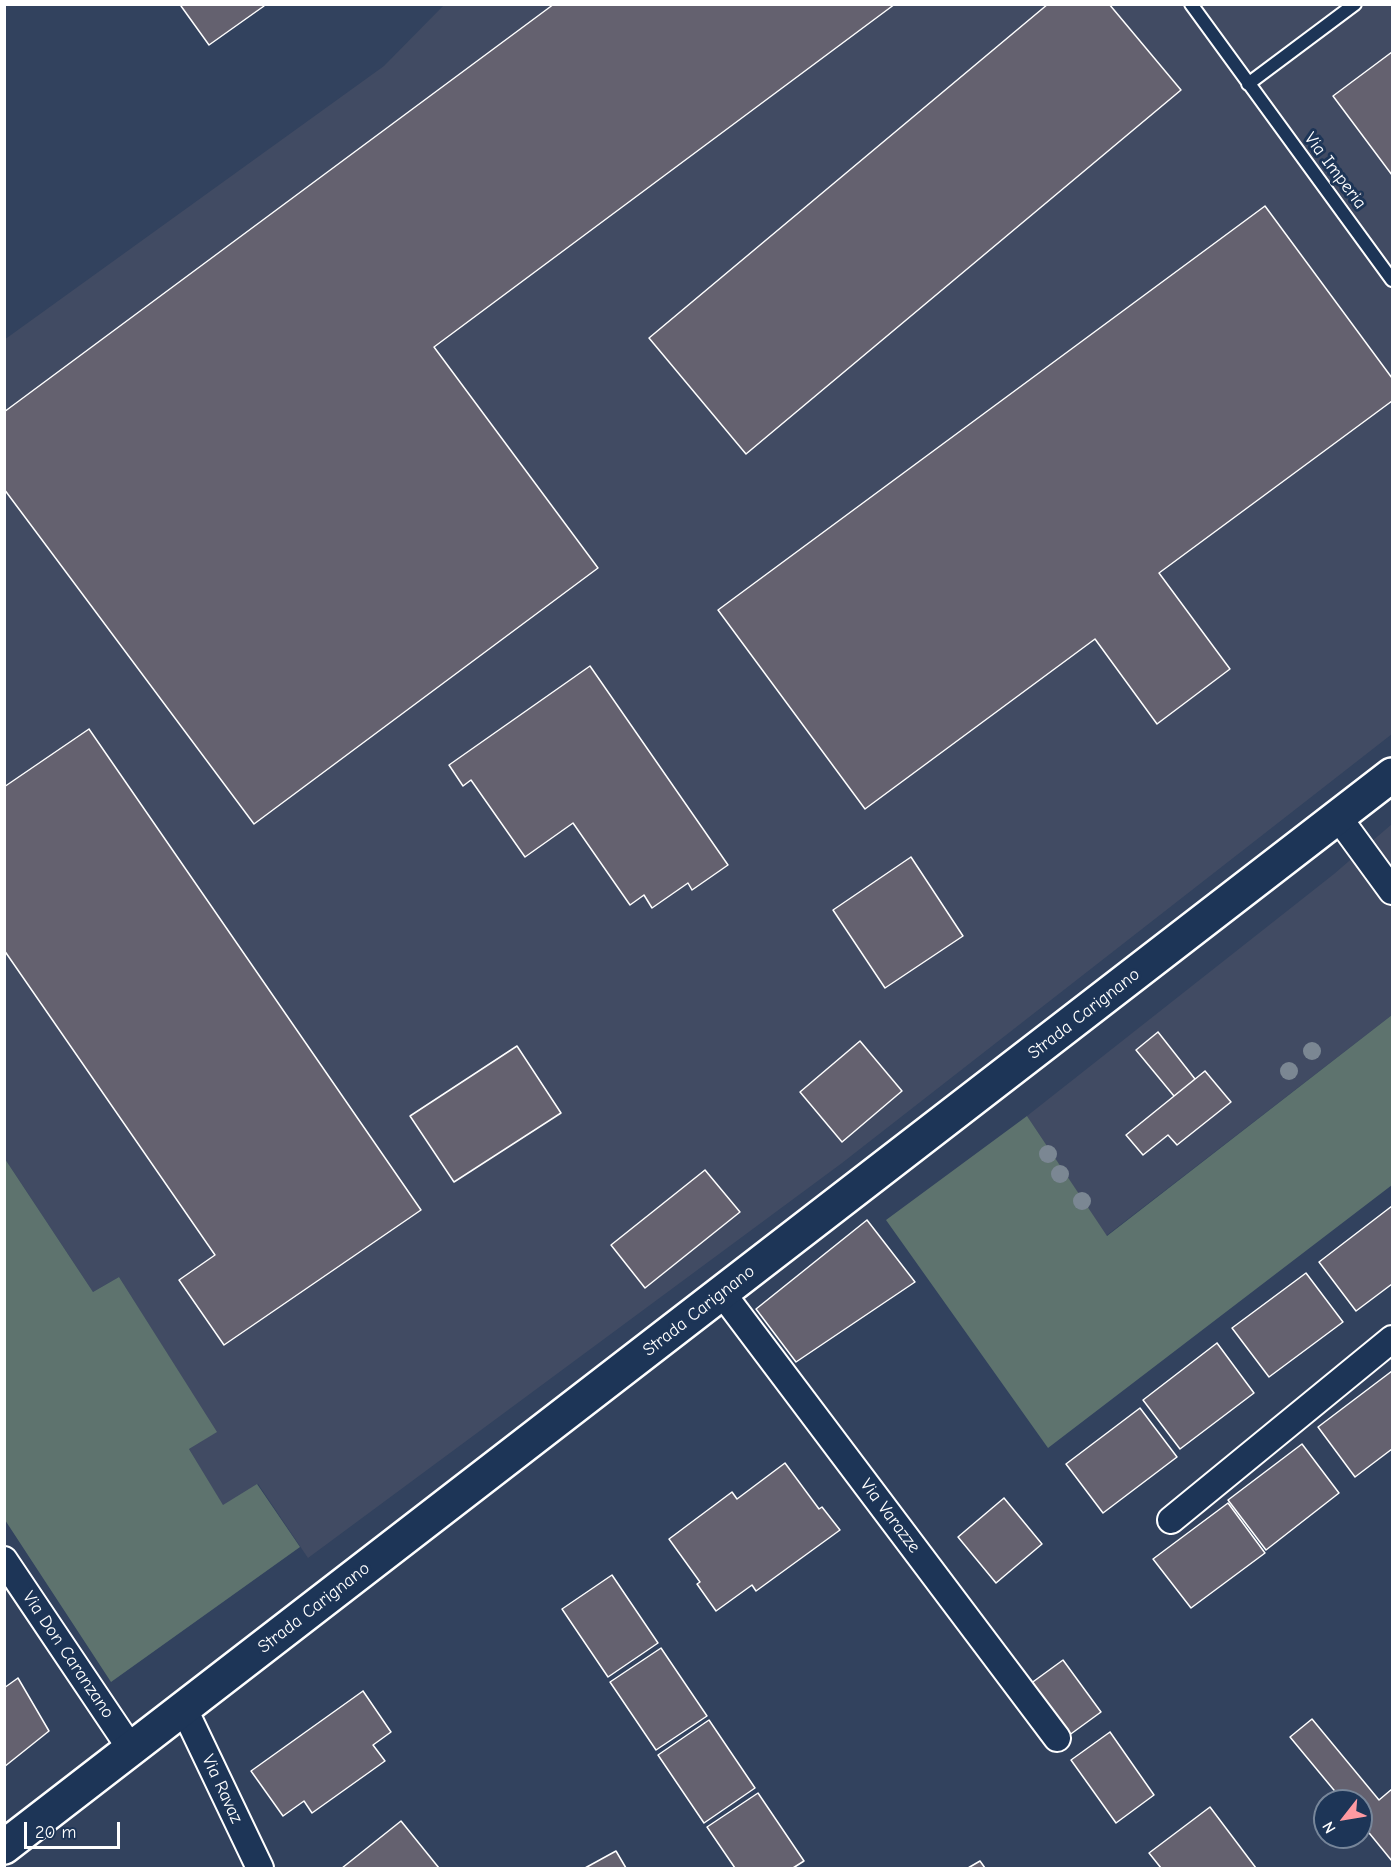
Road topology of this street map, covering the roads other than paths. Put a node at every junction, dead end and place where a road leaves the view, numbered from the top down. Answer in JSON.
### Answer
{"nodes":[{"id":1,"x":1191,"y":4,"type":"edge"},
{"id":2,"x":1355,"y":4,"type":"edge"},
{"id":3,"x":1248,"y":84,"type":"junction"},
{"id":4,"x":1392,"y":280,"type":"edge"},
{"id":5,"x":1392,"y":775,"type":"edge"},
{"id":6,"x":1338,"y":817,"type":"junction"},
{"id":7,"x":1392,"y":891,"type":"edge"},
{"id":8,"x":722,"y":1293,"type":"junction"},
{"id":9,"x":1392,"y":1340,"type":"edge"},
{"id":10,"x":1171,"y":1520,"type":"dead end"},
{"id":11,"x":4,"y":1560,"type":"edge"},
{"id":12,"x":183,"y":1709,"type":"junction"},
{"id":13,"x":1057,"y":1738,"type":"dead end"},
{"id":14,"x":131,"y":1749,"type":"junction"},
{"id":15,"x":4,"y":1847,"type":"edge"},
{"id":16,"x":260,"y":1869,"type":"edge"}],
"edges":[{"from":1,"to":3,"type":"lane","name":"Via Imperia"},
{"from":2,"to":3,"type":"lane"},
{"from":3,"to":4,"type":"lane","name":"Via Imperia"},
{"from":5,"to":6,"type":"street","name":"Strada Carignano"},
{"from":6,"to":7,"type":"street"},
{"from":6,"to":8,"type":"street","name":"Strada Carignano"},
{"from":8,"to":12,"type":"street","name":"Strada Carignano"},
{"from":8,"to":13,"type":"street","name":"Via Varazze"},
{"from":9,"to":10,"type":"street"},
{"from":11,"to":14,"type":"street","name":"Via Don Caranzano"},
{"from":12,"to":14,"type":"street","name":"Strada Carignano"},
{"from":12,"to":16,"type":"street","name":"Via Ravaz"},
{"from":14,"to":15,"type":"street","name":"Strada Carignano"}]}
